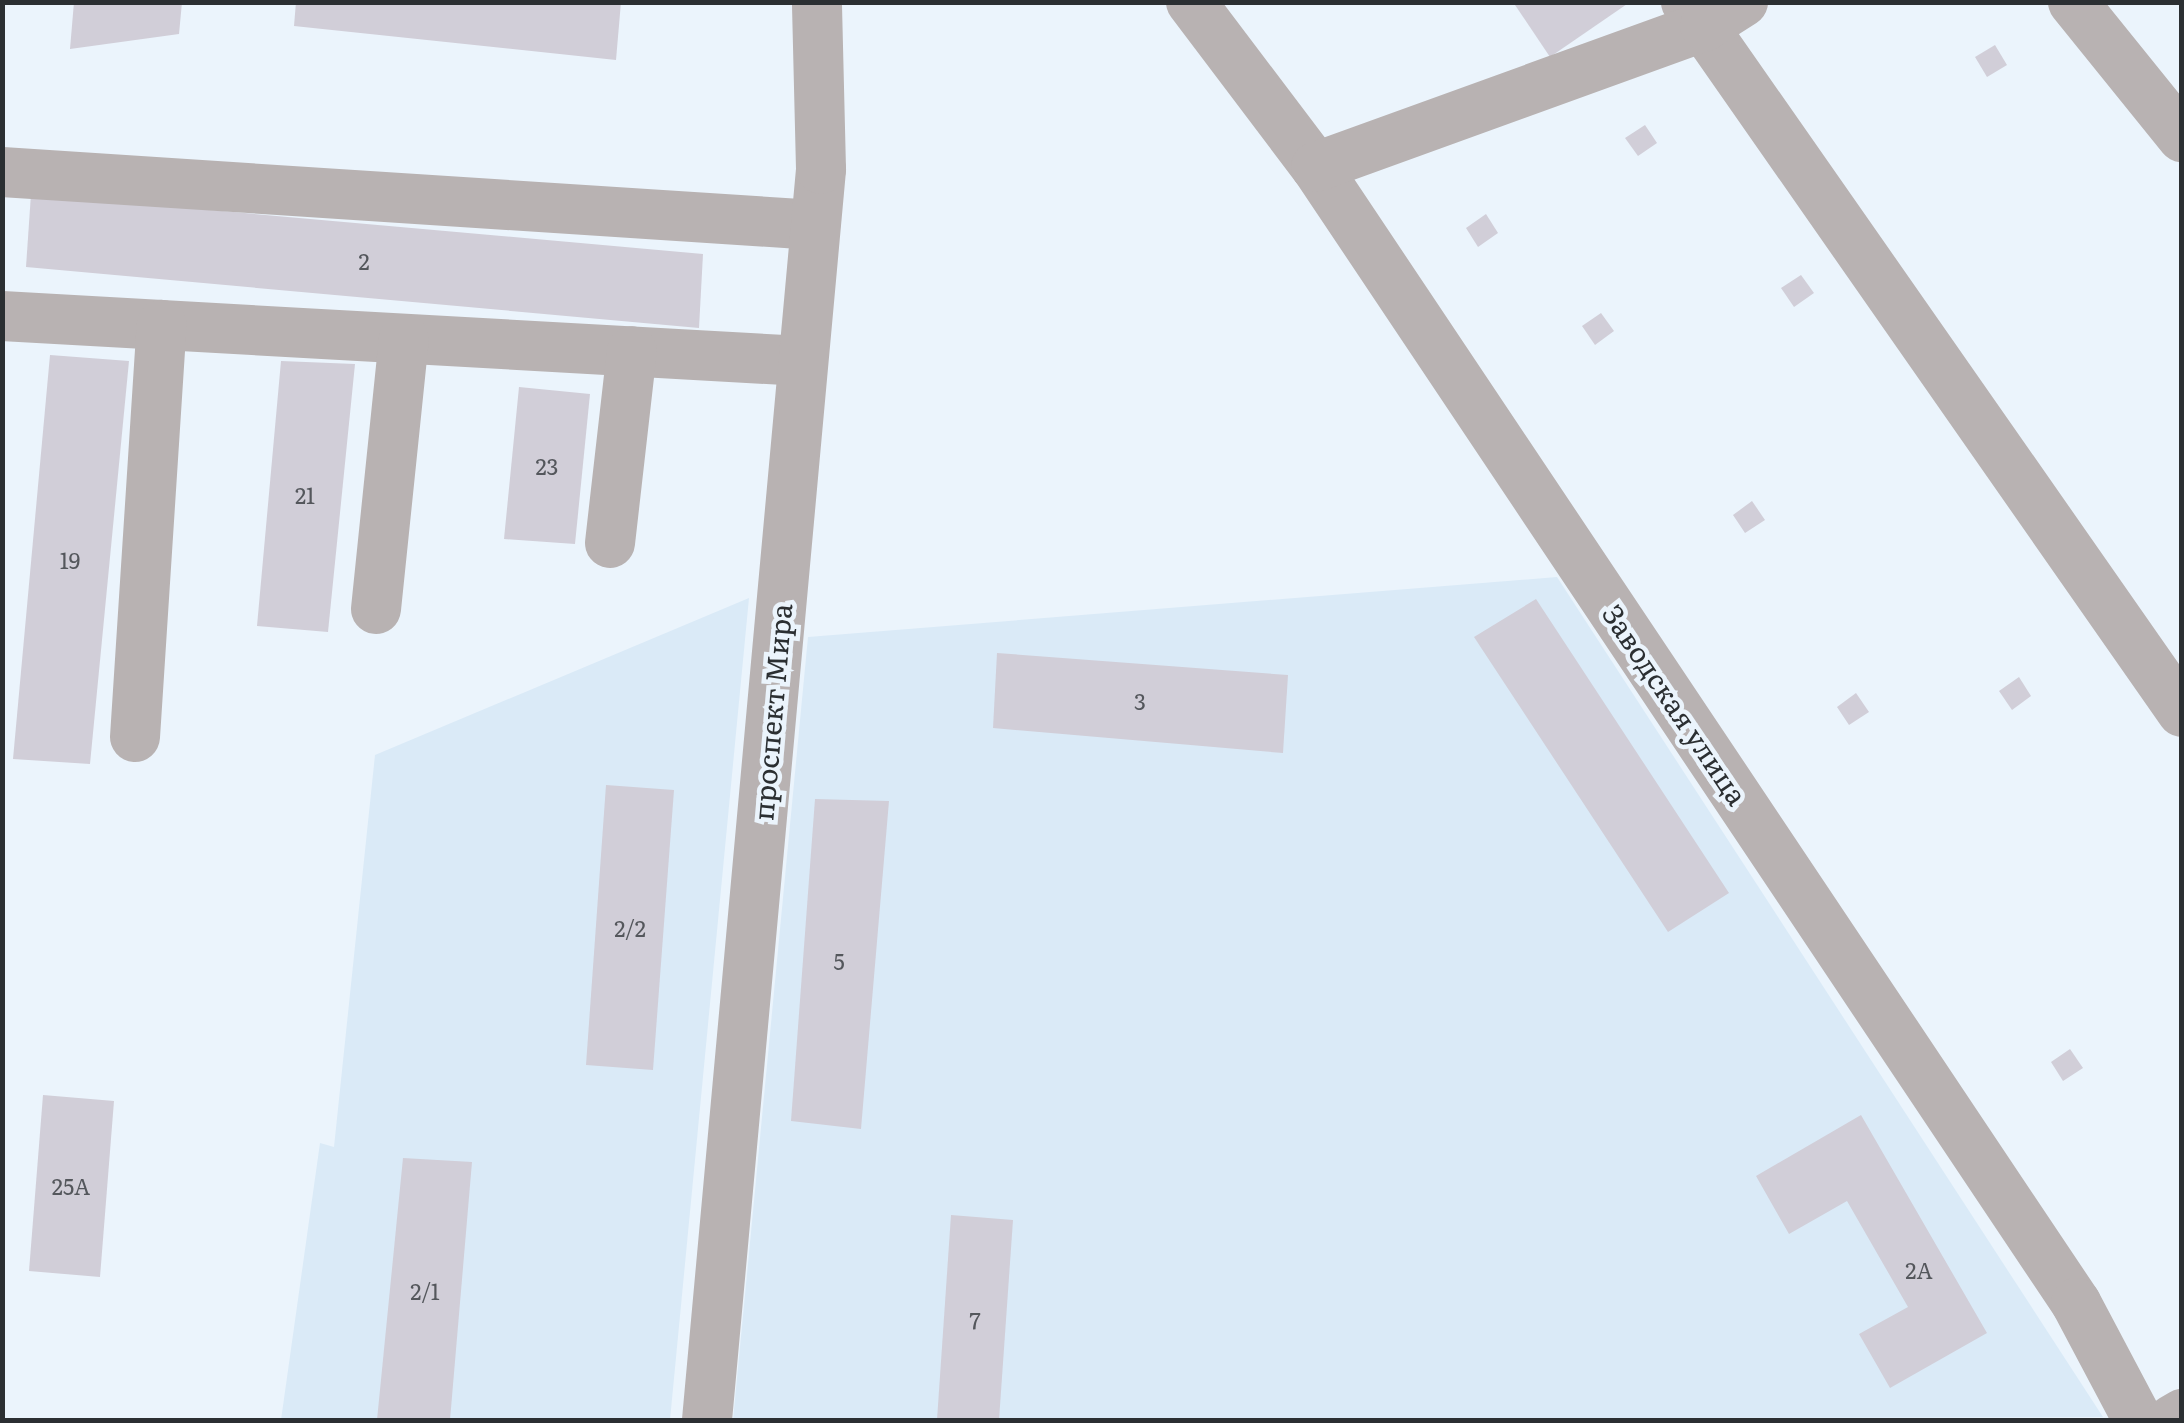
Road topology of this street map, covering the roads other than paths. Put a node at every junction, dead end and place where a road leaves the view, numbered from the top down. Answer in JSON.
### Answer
{"nodes":[{"id":1,"x":816,"y":2,"type":"edge"},
{"id":2,"x":1192,"y":2,"type":"edge"},
{"id":3,"x":2073,"y":2,"type":"edge"},
{"id":4,"x":1711,"y":10,"type":"edge"},
{"id":5,"x":2182,"y":137,"type":"edge"},
{"id":6,"x":1316,"y":167,"type":"junction"},
{"id":7,"x":2,"y":172,"type":"edge"},
{"id":8,"x":816,"y":226,"type":"junction"},
{"id":9,"x":2,"y":316,"type":"edge"},
{"id":10,"x":162,"y":325,"type":"junction"},
{"id":11,"x":404,"y":339,"type":"junction"},
{"id":12,"x":632,"y":351,"type":"junction"},
{"id":13,"x":803,"y":361,"type":"junction"},
{"id":14,"x":610,"y":543,"type":"dead end"},
{"id":15,"x":376,"y":608,"type":"dead end"},
{"id":16,"x":2182,"y":712,"type":"edge"},
{"id":17,"x":135,"y":737,"type":"dead end"},
{"id":18,"x":2182,"y":1414,"type":"edge"},
{"id":19,"x":708,"y":1420,"type":"edge"},
{"id":20,"x":2138,"y":1420,"type":"edge"},
{"id":21,"x":2172,"y":1420,"type":"edge"}],
"edges":[{"from":1,"to":8,"type":"street","name":"проспект Мира"},
{"from":2,"to":6,"type":"street","name":"Заводская улица"},
{"from":3,"to":5,"type":"street"},
{"from":4,"to":6,"type":"street"},
{"from":4,"to":16,"type":"street"},
{"from":6,"to":20,"type":"street","name":"Заводская улица"},
{"from":7,"to":8,"type":"street"},
{"from":8,"to":13,"type":"street","name":"проспект Мира"},
{"from":9,"to":10,"type":"street"},
{"from":10,"to":11,"type":"street"},
{"from":10,"to":17,"type":"street"},
{"from":11,"to":12,"type":"street"},
{"from":11,"to":15,"type":"street"},
{"from":12,"to":13,"type":"street"},
{"from":12,"to":14,"type":"street"},
{"from":13,"to":19,"type":"street","name":"проспект Мира"},
{"from":18,"to":21,"type":"street"}]}
